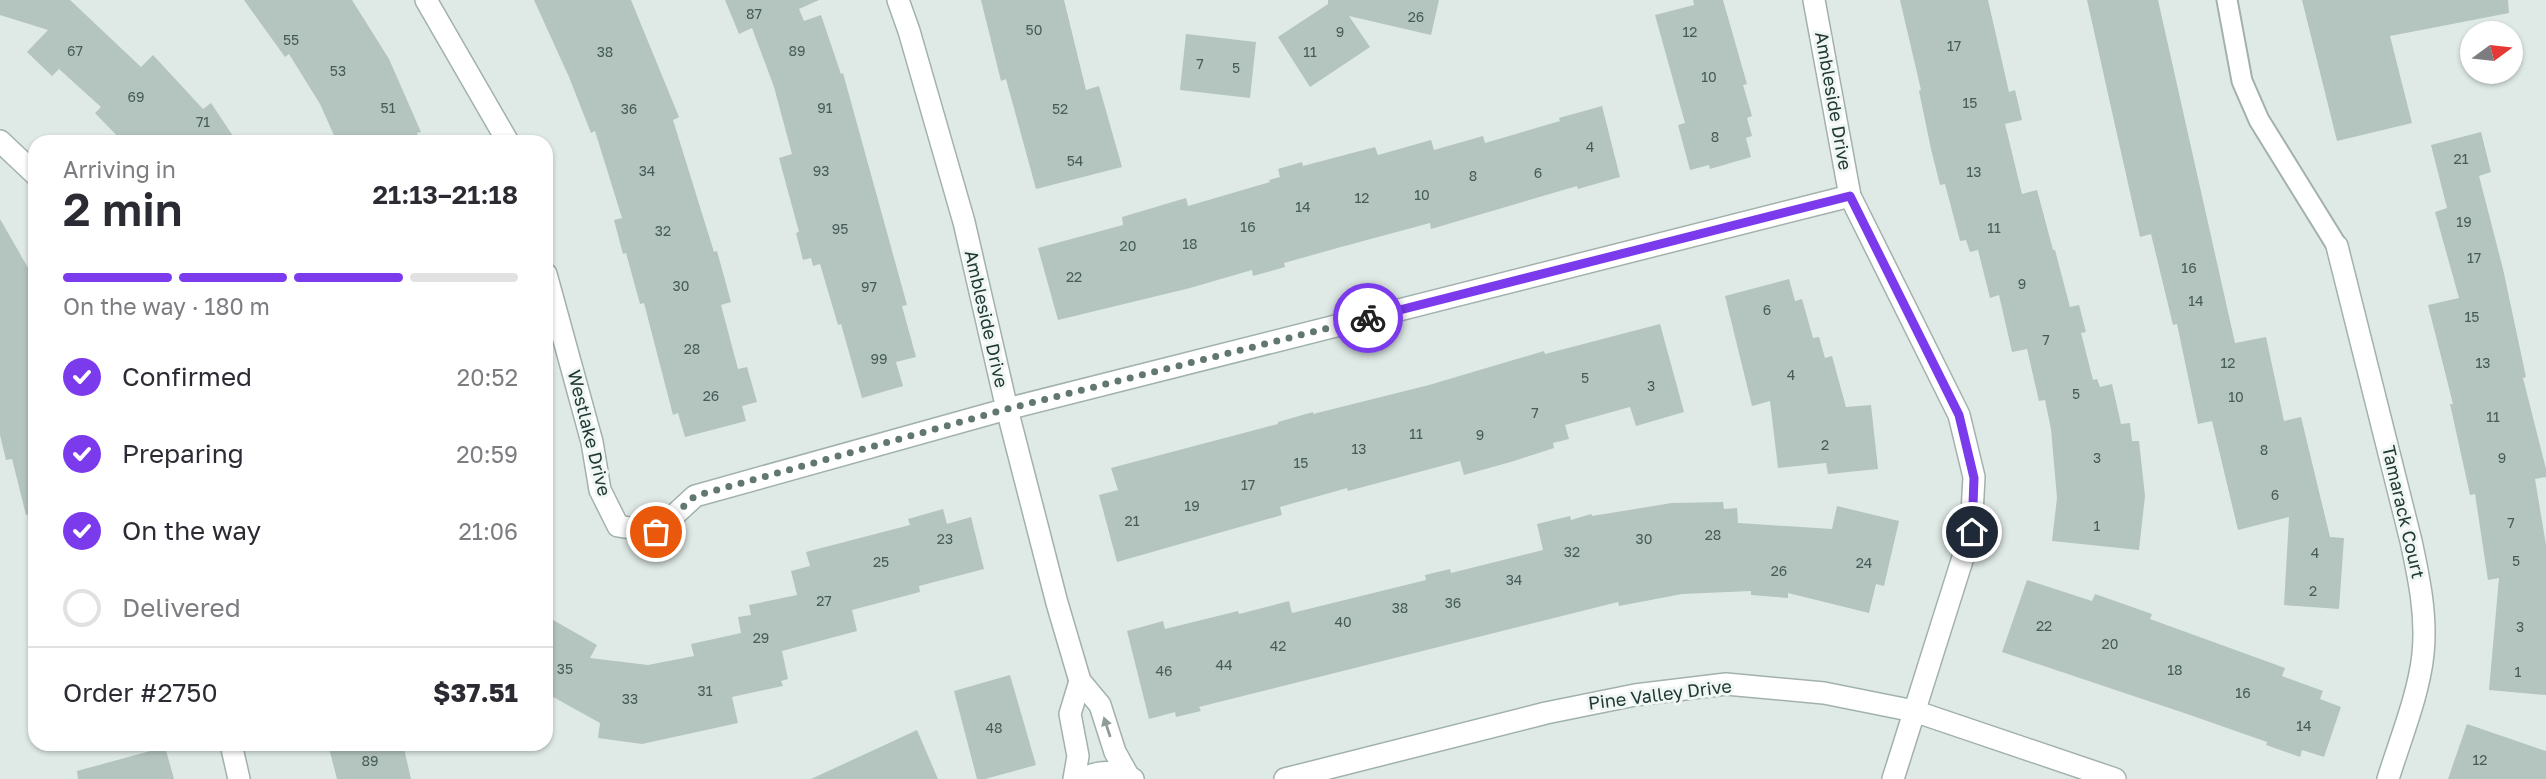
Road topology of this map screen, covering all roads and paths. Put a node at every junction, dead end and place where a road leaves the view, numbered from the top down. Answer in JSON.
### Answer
{"nodes":[{"id":1,"x":426,"y":0,"type":"edge"},
{"id":2,"x":898,"y":0,"type":"edge"},
{"id":3,"x":1814,"y":0,"type":"edge"},
{"id":4,"x":2227,"y":0,"type":"edge"},
{"id":5,"x":504,"y":135,"type":"edge"},
{"id":6,"x":0,"y":141,"type":"edge"},
{"id":7,"x":28,"y":167,"type":"edge"},
{"id":8,"x":1850,"y":196,"type":"junction"},
{"id":9,"x":2337,"y":246,"type":"joint"},
{"id":10,"x":553,"y":300,"type":"edge"},
{"id":11,"x":1007,"y":409,"type":"junction"},
{"id":12,"x":1080,"y":681,"type":"junction"},
{"id":13,"x":1913,"y":711,"type":"junction"},
{"id":14,"x":233,"y":751,"type":"edge"},
{"id":15,"x":1131,"y":778,"type":"edge"},
{"id":16,"x":239,"y":779,"type":"edge"},
{"id":17,"x":1074,"y":779,"type":"edge"},
{"id":18,"x":1083,"y":779,"type":"edge"},
{"id":19,"x":1285,"y":779,"type":"edge"},
{"id":20,"x":1893,"y":779,"type":"edge"},
{"id":21,"x":2115,"y":779,"type":"edge"},
{"id":22,"x":2388,"y":779,"type":"edge"}],
"edges":[{"from":1,"to":5,"type":"street"},
{"from":2,"to":11,"type":"street","name":"Ambleside Drive"},
{"from":3,"to":8,"type":"street","name":"Ambleside Drive"},
{"from":4,"to":9,"type":"lane"},
{"from":6,"to":7,"type":"street"},
{"from":8,"to":11,"type":"street","name":"Westlake Drive"},
{"from":8,"to":13,"type":"street","name":"Ambleside Drive"},
{"from":9,"to":22,"type":"street","name":"Tamarack Court"},
{"from":10,"to":11,"type":"street","name":"Westlake Drive"},
{"from":11,"to":12,"type":"street","name":"Ambleside Drive"},
{"from":15,"to":12,"type":"street","name":"Ambleside Drive","one_way":true},
{"from":12,"to":17,"type":"street"},
{"from":13,"to":19,"type":"street","name":"Pine Valley Drive"},
{"from":13,"to":20,"type":"street","name":"Ambleside Drive"},
{"from":13,"to":21,"type":"street","name":"Pine Valley Drive"},
{"from":14,"to":16,"type":"street"},
{"from":15,"to":18,"type":"street"}]}
